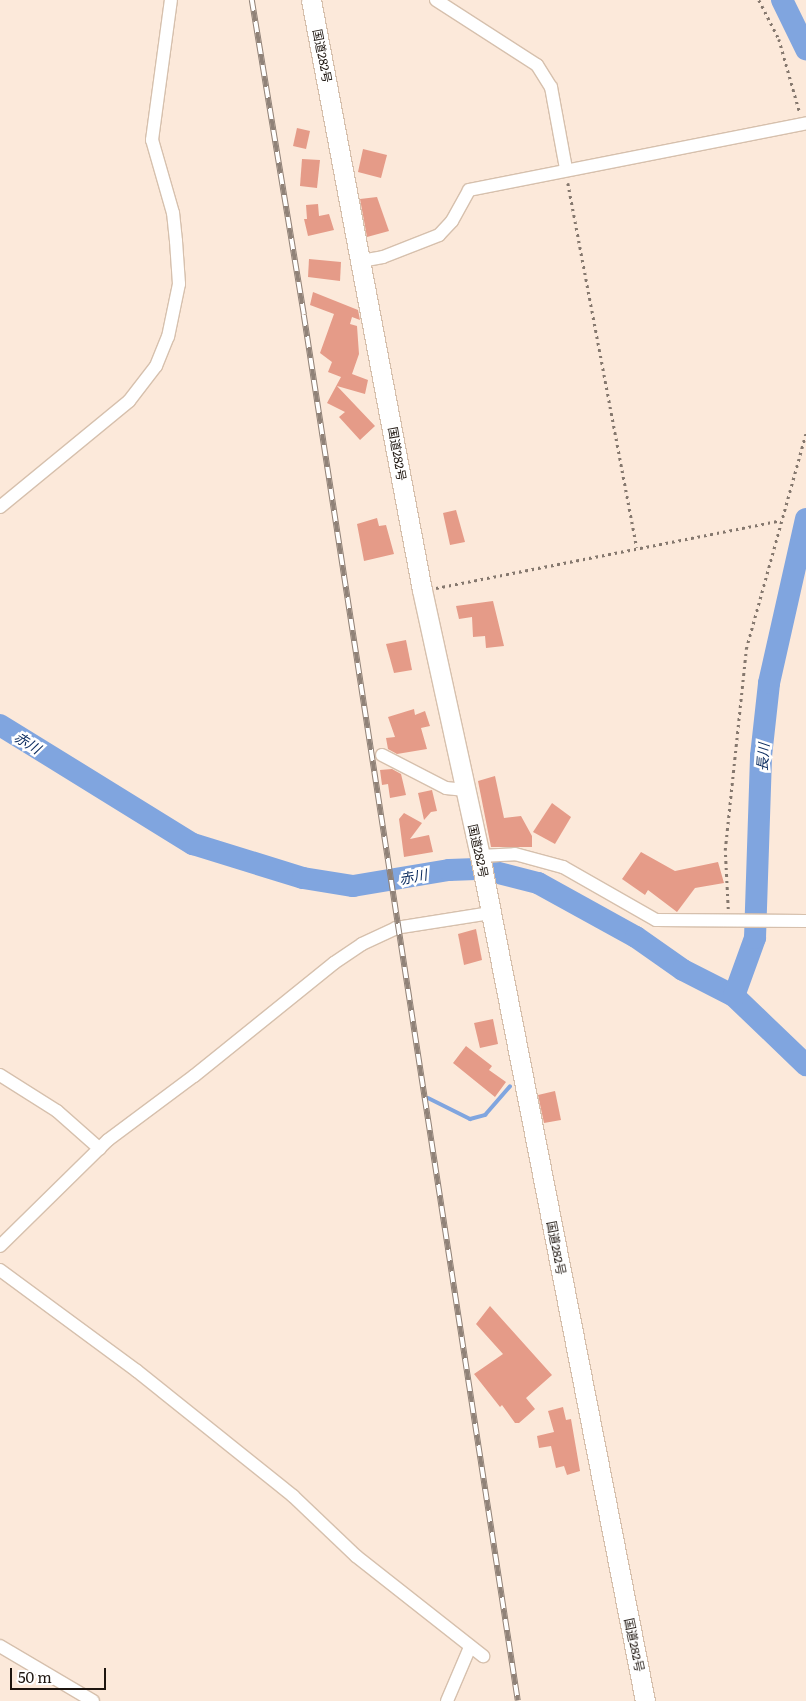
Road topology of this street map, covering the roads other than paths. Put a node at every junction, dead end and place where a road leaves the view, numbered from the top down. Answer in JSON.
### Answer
{"nodes":[{"id":1,"x":171,"y":0,"type":"edge"},
{"id":2,"x":311,"y":0,"type":"edge"},
{"id":3,"x":436,"y":0,"type":"edge"},
{"id":4,"x":804,"y":124,"type":"edge"},
{"id":5,"x":566,"y":169,"type":"junction"},
{"id":6,"x":361,"y":262,"type":"junction"},
{"id":7,"x":3,"y":500,"type":"edge"},
{"id":8,"x":382,"y":755,"type":"dead end"},
{"id":9,"x":465,"y":790,"type":"junction"},
{"id":10,"x":480,"y":856,"type":"junction"},
{"id":11,"x":489,"y":908,"type":"junction"},
{"id":12,"x":806,"y":921,"type":"edge"},
{"id":13,"x":0,"y":1075,"type":"edge"},
{"id":14,"x":100,"y":1149,"type":"junction"},
{"id":15,"x":0,"y":1246,"type":"edge"},
{"id":16,"x":0,"y":1270,"type":"edge"},
{"id":17,"x":0,"y":1646,"type":"edge"},
{"id":18,"x":470,"y":1647,"type":"junction"},
{"id":19,"x":483,"y":1656,"type":"dead end"},
{"id":20,"x":93,"y":1701,"type":"edge"},
{"id":21,"x":447,"y":1701,"type":"edge"},
{"id":22,"x":645,"y":1701,"type":"edge"}],
"edges":[{"from":1,"to":7,"type":"street"},
{"from":2,"to":6,"type":"highway","name":"国道282号"},
{"from":3,"to":5,"type":"street"},
{"from":4,"to":5,"type":"street"},
{"from":5,"to":6,"type":"street"},
{"from":6,"to":9,"type":"highway","name":"国道282号"},
{"from":8,"to":9,"type":"street"},
{"from":9,"to":10,"type":"highway","name":"国道282号"},
{"from":10,"to":11,"type":"highway","name":"国道282号"},
{"from":10,"to":12,"type":"street"},
{"from":11,"to":14,"type":"street"},
{"from":11,"to":22,"type":"highway","name":"国道282号"},
{"from":13,"to":14,"type":"street"},
{"from":14,"to":15,"type":"street"},
{"from":16,"to":18,"type":"street"},
{"from":17,"to":20,"type":"street"},
{"from":18,"to":19,"type":"street"},
{"from":18,"to":21,"type":"street"}]}
